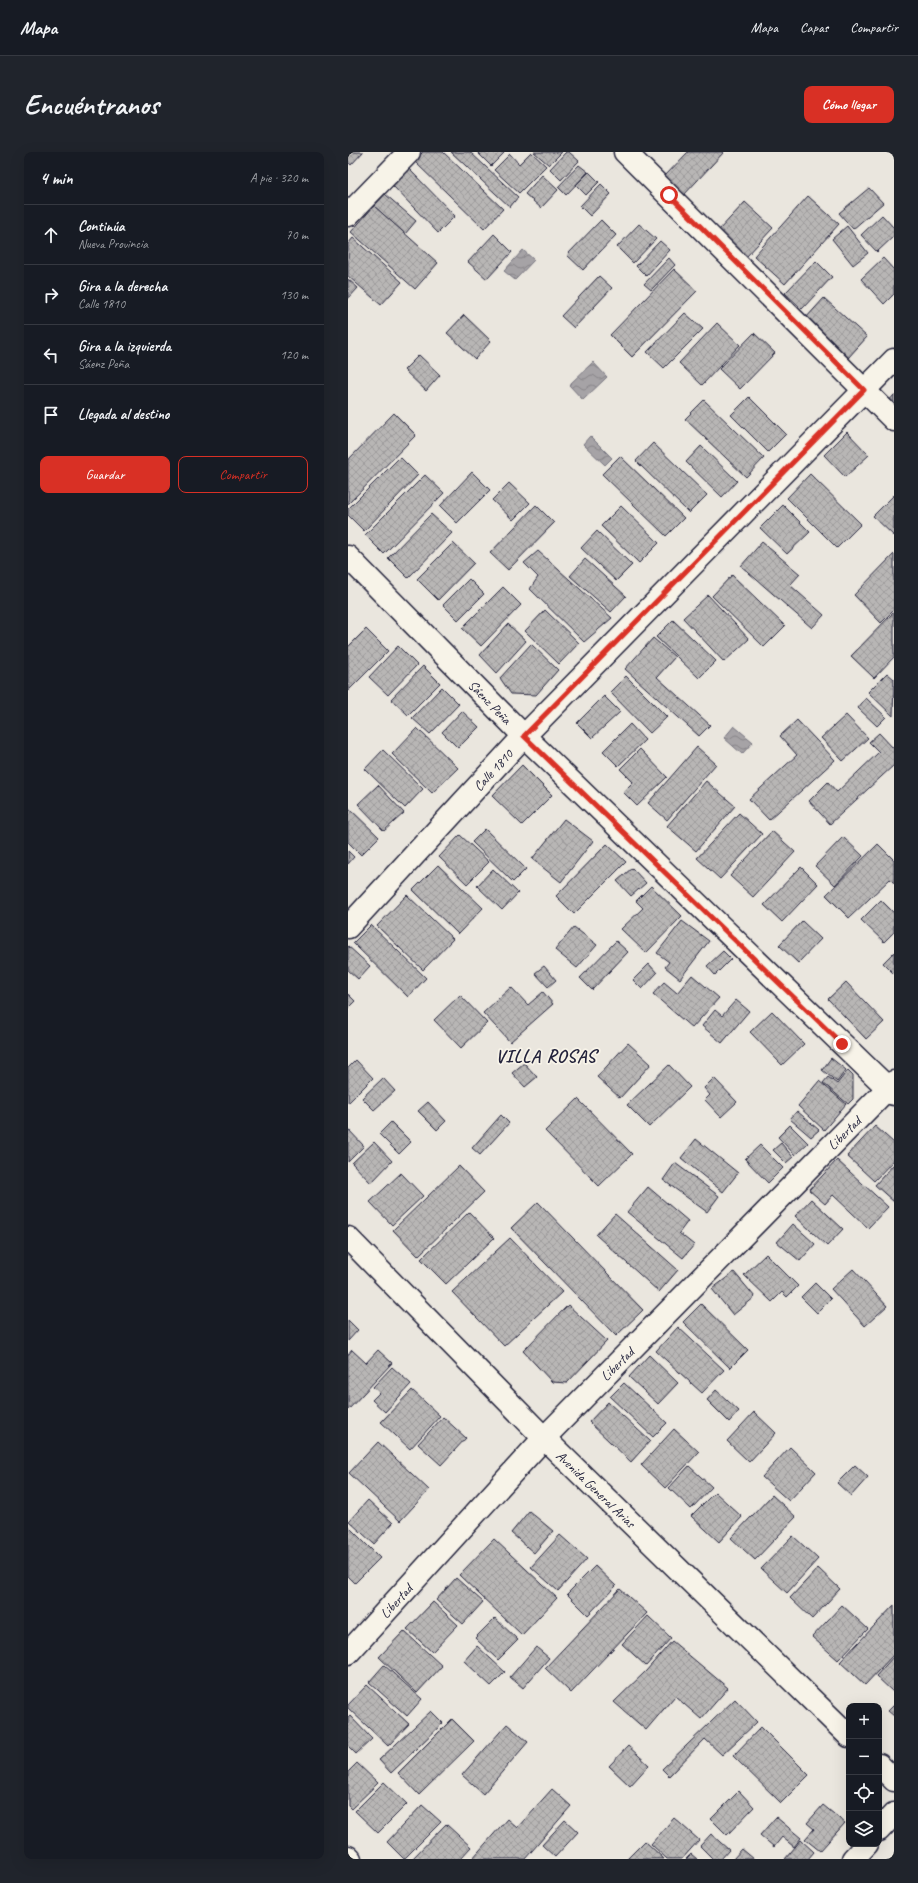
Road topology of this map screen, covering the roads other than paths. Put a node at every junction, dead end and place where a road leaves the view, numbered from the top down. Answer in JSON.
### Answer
{"nodes":[{"id":1,"x":409,"y":152,"type":"edge"},
{"id":2,"x":625,"y":152,"type":"edge"},
{"id":3,"x":348,"y":215,"type":"edge"},
{"id":4,"x":894,"y":360,"type":"edge"},
{"id":5,"x":864,"y":390,"type":"junction"},
{"id":6,"x":894,"y":420,"type":"edge"},
{"id":7,"x":348,"y":557,"type":"edge"},
{"id":8,"x":524,"y":736,"type":"junction"},
{"id":9,"x":348,"y":927,"type":"edge"},
{"id":10,"x":892,"y":1088,"type":"edge"},
{"id":11,"x":348,"y":1238,"type":"edge"},
{"id":12,"x":544,"y":1438,"type":"junction"},
{"id":13,"x":348,"y":1653,"type":"edge"},
{"id":14,"x":846,"y":1733,"type":"edge"},
{"id":15,"x":882,"y":1768,"type":"edge"},
{"id":16,"x":894,"y":1780,"type":"edge"},
{"id":17,"x":894,"y":1814,"type":"edge"},
{"id":18,"x":882,"y":1827,"type":"edge"},
{"id":19,"x":863,"y":1847,"type":"edge"},
{"id":20,"x":348,"y":1857,"type":"edge"},
{"id":21,"x":350,"y":1859,"type":"edge"},
{"id":22,"x":853,"y":1859,"type":"edge"}],
"edges":[{"from":1,"to":3,"type":"street"},
{"from":2,"to":5,"type":"street"},
{"from":4,"to":5,"type":"street","name":"Calle 1810"},
{"from":5,"to":6,"type":"street"},
{"from":5,"to":8,"type":"street","name":"Calle 1810"},
{"from":7,"to":8,"type":"street","name":"Sáenz Peña"},
{"from":8,"to":9,"type":"street","name":"Calle 1810"},
{"from":8,"to":10,"type":"street","name":"Sáenz Peña"},
{"from":10,"to":12,"type":"street","name":"Libertad"},
{"from":11,"to":12,"type":"street","name":"Avenida General Arias"},
{"from":12,"to":13,"type":"street","name":"Libertad"},
{"from":12,"to":14,"type":"street","name":"Avenida General Arias"},
{"from":15,"to":16,"type":"street"},
{"from":17,"to":18,"type":"street"},
{"from":19,"to":22,"type":"street"},
{"from":20,"to":21,"type":"street"}]}
